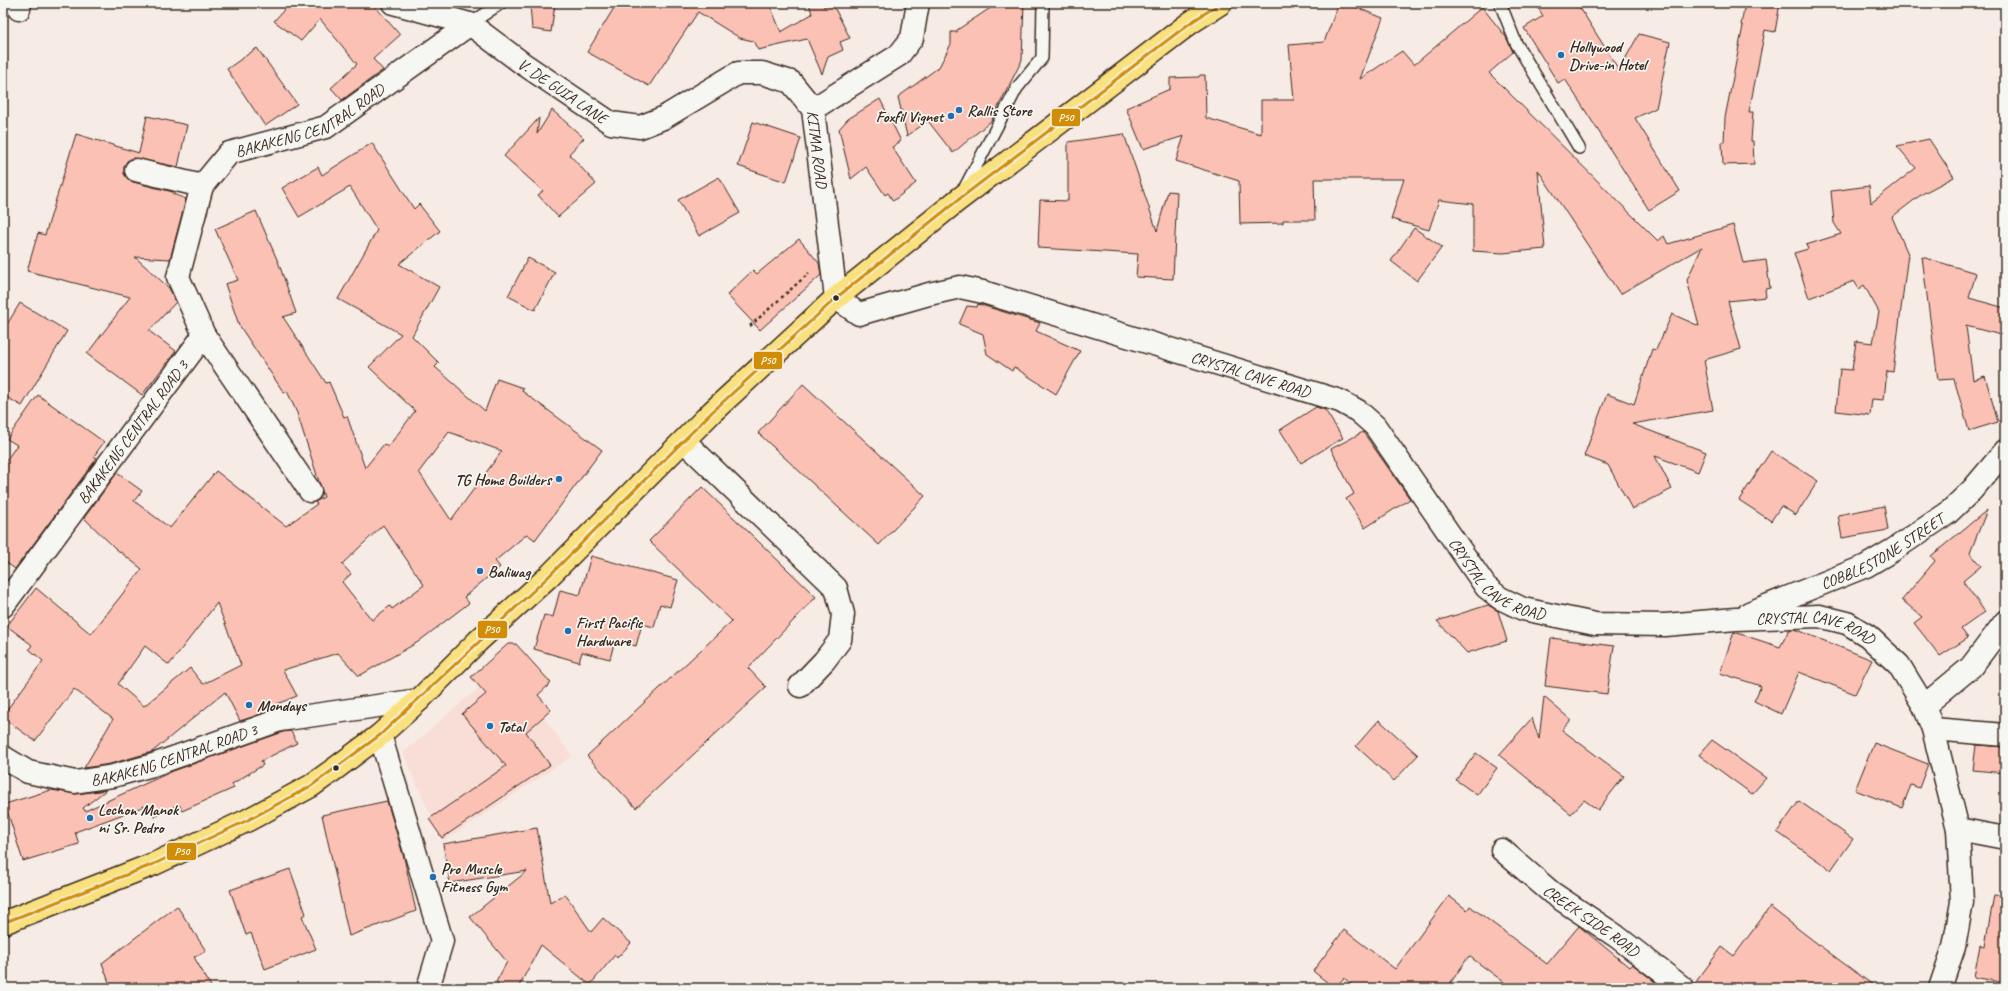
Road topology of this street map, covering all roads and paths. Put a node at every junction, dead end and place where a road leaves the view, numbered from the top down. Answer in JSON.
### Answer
{"nodes":[{"id":1,"x":393,"y":3,"type":"edge"},
{"id":2,"x":501,"y":3,"type":"edge"},
{"id":3,"x":918,"y":3,"type":"edge"},
{"id":4,"x":1043,"y":3,"type":"edge"},
{"id":5,"x":1221,"y":3,"type":"edge"},
{"id":6,"x":1500,"y":3,"type":"edge"},
{"id":7,"x":470,"y":24,"type":"junction"},
{"id":8,"x":813,"y":109,"type":"junction"},
{"id":9,"x":1579,"y":148,"type":"dead end"},
{"id":10,"x":136,"y":170,"type":"dead end"},
{"id":11,"x":202,"y":186,"type":"junction"},
{"id":12,"x":958,"y":200,"type":"junction"},
{"id":13,"x":812,"y":271,"type":"dead end"},
{"id":14,"x":836,"y":298,"type":"junction"},
{"id":15,"x":750,"y":326,"type":"dead end"},
{"id":16,"x":204,"y":335,"type":"junction"},
{"id":17,"x":684,"y":440,"type":"junction"},
{"id":18,"x":2005,"y":451,"type":"edge"},
{"id":19,"x":310,"y":492,"type":"dead end"},
{"id":20,"x":3,"y":606,"type":"edge"},
{"id":21,"x":1736,"y":619,"type":"junction"},
{"id":22,"x":2005,"y":622,"type":"edge"},
{"id":23,"x":800,"y":686,"type":"dead end"},
{"id":24,"x":419,"y":700,"type":"junction"},
{"id":25,"x":1924,"y":706,"type":"junction"},
{"id":26,"x":1933,"y":729,"type":"junction"},
{"id":27,"x":380,"y":735,"type":"junction"},
{"id":28,"x":2005,"y":735,"type":"edge"},
{"id":29,"x":3,"y":758,"type":"edge"},
{"id":30,"x":1958,"y":829,"type":"junction"},
{"id":31,"x":2005,"y":838,"type":"edge"},
{"id":32,"x":1502,"y":850,"type":"dead end"},
{"id":33,"x":3,"y":923,"type":"edge"},
{"id":34,"x":428,"y":988,"type":"edge"},
{"id":35,"x":1683,"y":988,"type":"edge"},
{"id":36,"x":1940,"y":988,"type":"edge"}],
"edges":[{"from":1,"to":7,"type":"street","name":"V. DE GUIA LANE"},
{"from":2,"to":7,"type":"lane"},
{"from":3,"to":8,"type":"street","name":"KITMA ROAD"},
{"from":4,"to":12,"type":"lane"},
{"from":5,"to":12,"type":"main road"},
{"from":6,"to":9,"type":"lane"},
{"from":7,"to":8,"type":"street","name":"V. DE GUIA LANE"},
{"from":7,"to":11,"type":"street","name":"BAKAKENG CENTRAL ROAD"},
{"from":8,"to":14,"type":"street","name":"KITMA ROAD"},
{"from":10,"to":11,"type":"street"},
{"from":11,"to":16,"type":"street","name":"BAKAKENG CENTRAL ROAD"},
{"from":12,"to":14,"type":"main road"},
{"from":13,"to":15,"type":"path"},
{"from":14,"to":17,"type":"main road"},
{"from":14,"to":21,"type":"street","name":"CRYSTAL CAVE ROAD"},
{"from":16,"to":19,"type":"street","name":"BAKAKENG CENTRAL ROAD"},
{"from":16,"to":20,"type":"street","name":"BAKAKENG CENTRAL ROAD 3"},
{"from":17,"to":23,"type":"street"},
{"from":17,"to":24,"type":"main road"},
{"from":18,"to":21,"type":"street","name":"COBBLESTONE STREET"},
{"from":21,"to":25,"type":"street","name":"CRYSTAL CAVE ROAD"},
{"from":22,"to":25,"type":"street"},
{"from":24,"to":27,"type":"main road"},
{"from":24,"to":29,"type":"street","name":"BAKAKENG CENTRAL ROAD 3"},
{"from":25,"to":26,"type":"street","name":"CRYSTAL CAVE ROAD"},
{"from":26,"to":28,"type":"street"},
{"from":26,"to":30,"type":"street","name":"CRYSTAL CAVE ROAD"},
{"from":27,"to":33,"type":"main road"},
{"from":27,"to":34,"type":"street"},
{"from":30,"to":31,"type":"street"},
{"from":30,"to":36,"type":"street","name":"CRYSTAL CAVE ROAD"},
{"from":32,"to":35,"type":"street","name":"CREEK SIDE ROAD"}]}
